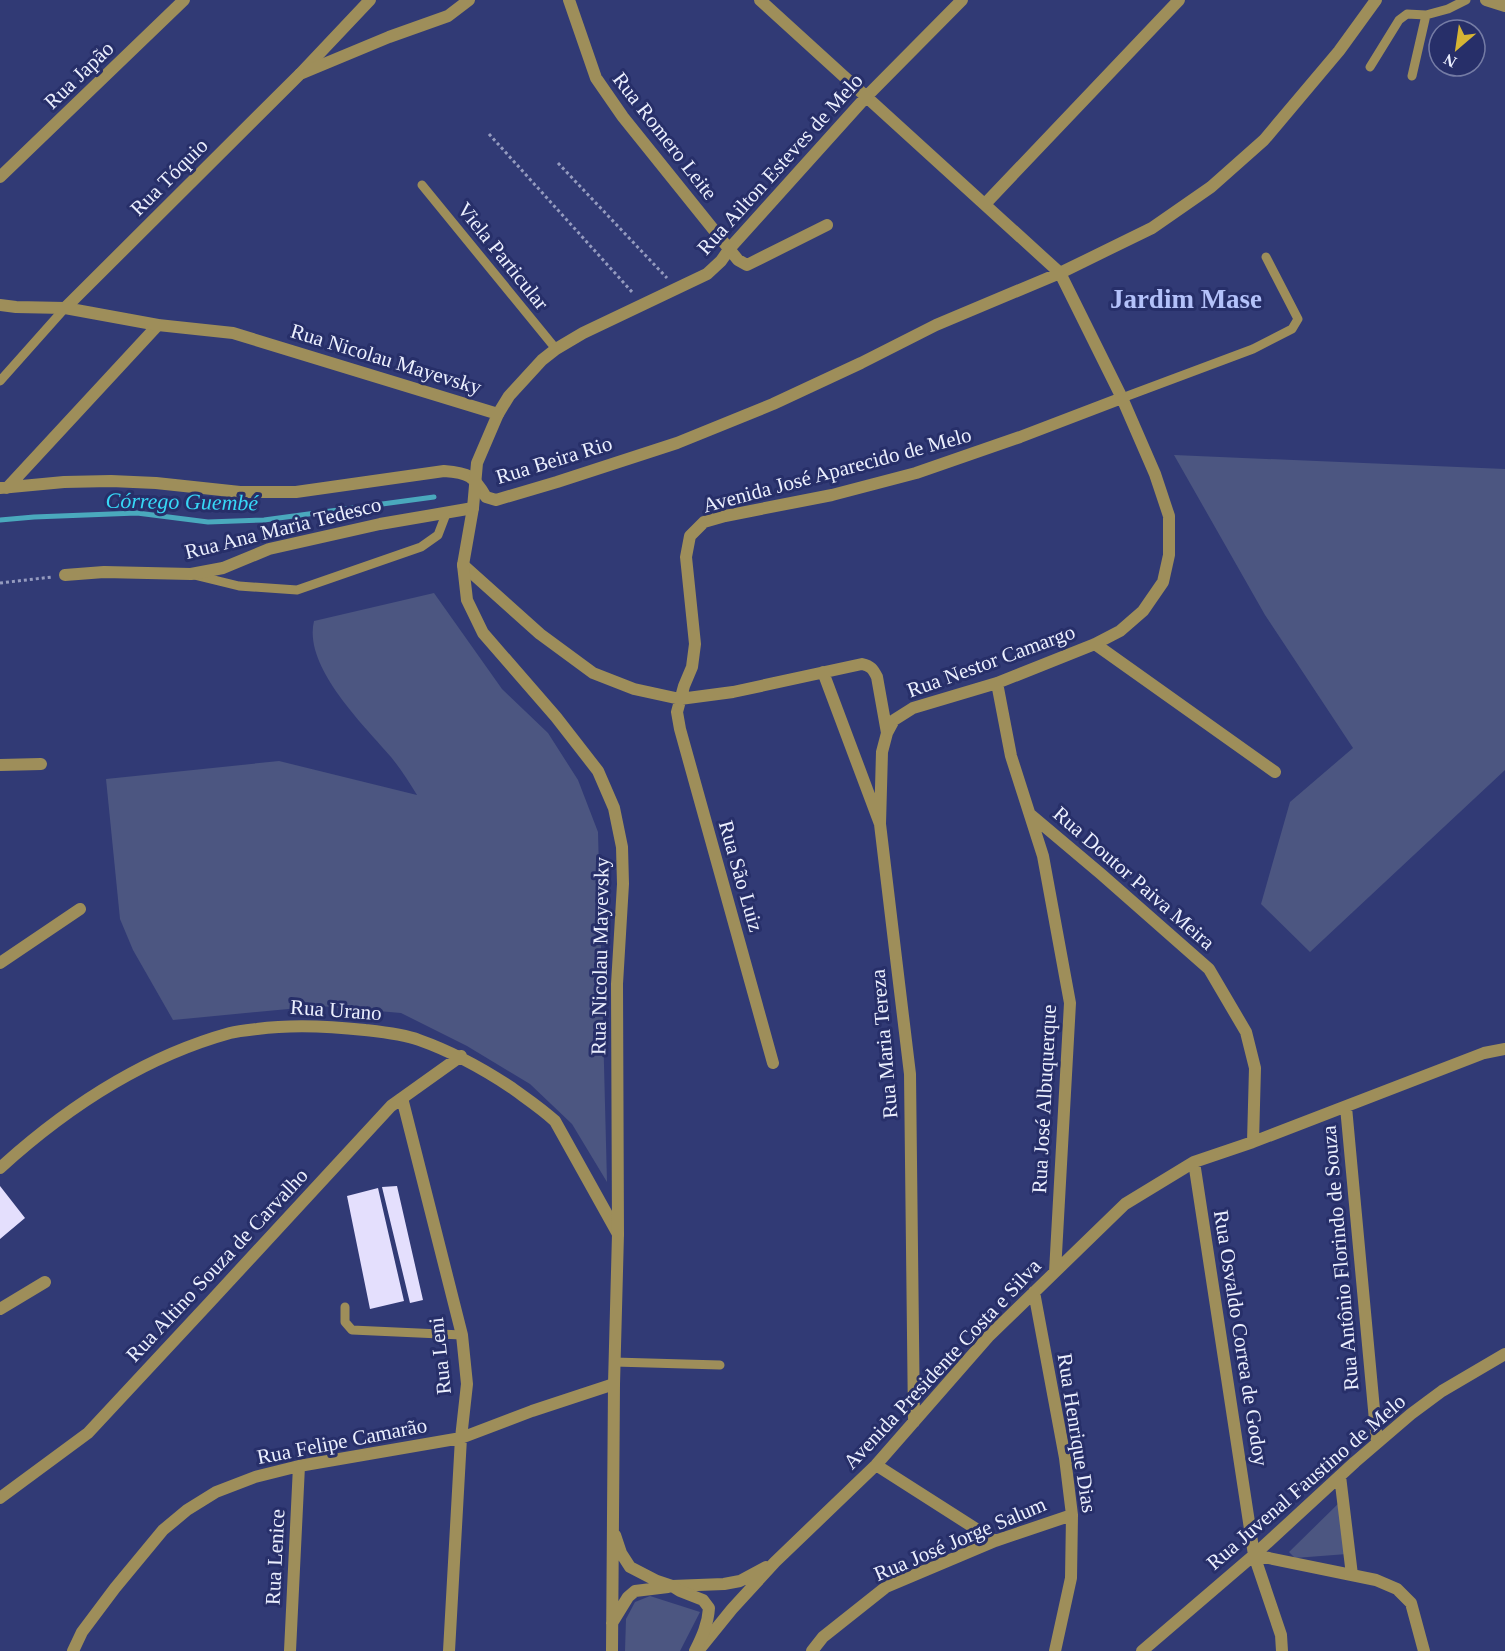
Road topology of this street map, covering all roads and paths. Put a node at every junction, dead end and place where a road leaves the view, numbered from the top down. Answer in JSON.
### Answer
{"nodes":[{"id":1,"x":184,"y":0,"type":"edge"},
{"id":2,"x":370,"y":0,"type":"edge"},
{"id":3,"x":469,"y":0,"type":"edge"},
{"id":4,"x":569,"y":0,"type":"edge"},
{"id":5,"x":760,"y":0,"type":"edge"},
{"id":6,"x":962,"y":0,"type":"edge"},
{"id":7,"x":1179,"y":0,"type":"edge"},
{"id":8,"x":1376,"y":0,"type":"edge"},
{"id":9,"x":1466,"y":0,"type":"edge"},
{"id":10,"x":1491,"y":1,"type":"edge"},
{"id":11,"x":1505,"y":6,"type":"edge"},
{"id":12,"x":1426,"y":15,"type":"junction"},
{"id":13,"x":1370,"y":67,"type":"dead end"},
{"id":14,"x":300,"y":74,"type":"junction"},
{"id":15,"x":1412,"y":76,"type":"dead end"},
{"id":16,"x":867,"y":97,"type":"junction"},
{"id":17,"x":489,"y":134,"type":"dead end"},
{"id":18,"x":558,"y":163,"type":"dead end"},
{"id":19,"x":0,"y":177,"type":"edge"},
{"id":20,"x":422,"y":185,"type":"dead end"},
{"id":21,"x":985,"y":204,"type":"junction"},
{"id":22,"x":827,"y":225,"type":"dead end"},
{"id":23,"x":730,"y":248,"type":"junction"},
{"id":24,"x":1266,"y":257,"type":"dead end"},
{"id":25,"x":1060,"y":273,"type":"junction"},
{"id":26,"x":677,"y":288,"type":"junction"},
{"id":27,"x":642,"y":303,"type":"junction"},
{"id":28,"x":0,"y":305,"type":"edge"},
{"id":29,"x":65,"y":308,"type":"junction"},
{"id":30,"x":158,"y":325,"type":"junction"},
{"id":31,"x":556,"y":348,"type":"junction"},
{"id":32,"x":0,"y":381,"type":"edge"},
{"id":33,"x":1122,"y":398,"type":"junction"},
{"id":34,"x":498,"y":414,"type":"junction"},
{"id":35,"x":476,"y":479,"type":"junction"},
{"id":36,"x":3,"y":488,"type":"edge"},
{"id":37,"x":473,"y":508,"type":"junction"},
{"id":38,"x":446,"y":514,"type":"junction"},
{"id":39,"x":463,"y":565,"type":"junction"},
{"id":40,"x":191,"y":574,"type":"junction"},
{"id":41,"x":66,"y":575,"type":"joint"},
{"id":42,"x":0,"y":583,"type":"edge"},
{"id":43,"x":1095,"y":644,"type":"junction"},
{"id":44,"x":823,"y":672,"type":"junction"},
{"id":45,"x":997,"y":683,"type":"junction"},
{"id":46,"x":680,"y":699,"type":"junction"},
{"id":47,"x":887,"y":733,"type":"junction"},
{"id":48,"x":41,"y":764,"type":"dead end"},
{"id":49,"x":0,"y":765,"type":"edge"},
{"id":50,"x":1275,"y":772,"type":"dead end"},
{"id":51,"x":1030,"y":815,"type":"junction"},
{"id":52,"x":880,"y":824,"type":"junction"},
{"id":53,"x":80,"y":909,"type":"dead end"},
{"id":54,"x":0,"y":963,"type":"edge"},
{"id":55,"x":1505,"y":1049,"type":"edge"},
{"id":56,"x":461,"y":1056,"type":"junction"},
{"id":57,"x":773,"y":1063,"type":"dead end"},
{"id":58,"x":402,"y":1098,"type":"junction"},
{"id":59,"x":1346,"y":1107,"type":"junction"},
{"id":60,"x":1253,"y":1142,"type":"junction"},
{"id":61,"x":1194,"y":1162,"type":"junction"},
{"id":62,"x":0,"y":1168,"type":"edge"},
{"id":63,"x":618,"y":1234,"type":"junction"},
{"id":64,"x":1055,"y":1272,"type":"junction"},
{"id":65,"x":45,"y":1282,"type":"dead end"},
{"id":66,"x":1034,"y":1292,"type":"junction"},
{"id":67,"x":345,"y":1307,"type":"dead end"},
{"id":68,"x":0,"y":1309,"type":"edge"},
{"id":69,"x":462,"y":1335,"type":"junction"},
{"id":70,"x":1505,"y":1354,"type":"edge"},
{"id":71,"x":614,"y":1362,"type":"junction"},
{"id":72,"x":720,"y":1365,"type":"dead end"},
{"id":73,"x":614,"y":1384,"type":"junction"},
{"id":74,"x":914,"y":1422,"type":"junction"},
{"id":75,"x":461,"y":1438,"type":"junction"},
{"id":76,"x":1377,"y":1442,"type":"junction"},
{"id":77,"x":876,"y":1465,"type":"junction"},
{"id":78,"x":299,"y":1466,"type":"junction"},
{"id":79,"x":1340,"y":1476,"type":"junction"},
{"id":80,"x":0,"y":1498,"type":"edge"},
{"id":81,"x":1072,"y":1515,"type":"junction"},
{"id":82,"x":612,"y":1525,"type":"junction"},
{"id":83,"x":995,"y":1541,"type":"junction"},
{"id":84,"x":1254,"y":1555,"type":"junction"},
{"id":85,"x":775,"y":1562,"type":"junction"},
{"id":86,"x":1352,"y":1575,"type":"junction"},
{"id":87,"x":672,"y":1586,"type":"junction"},
{"id":88,"x":611,"y":1626,"type":"junction"},
{"id":89,"x":73,"y":1651,"type":"edge"},
{"id":90,"x":290,"y":1651,"type":"edge"},
{"id":91,"x":449,"y":1651,"type":"edge"},
{"id":92,"x":612,"y":1651,"type":"edge"},
{"id":93,"x":696,"y":1651,"type":"edge"},
{"id":94,"x":813,"y":1651,"type":"edge"},
{"id":95,"x":1055,"y":1651,"type":"edge"},
{"id":96,"x":1142,"y":1651,"type":"edge"},
{"id":97,"x":1282,"y":1651,"type":"edge"},
{"id":98,"x":1424,"y":1651,"type":"edge"}],
"edges":[{"from":1,"to":19,"type":"street","name":"Rua Japão"},
{"from":2,"to":14,"type":"street","name":"Rua Tóquio"},
{"from":3,"to":14,"type":"street"},
{"from":4,"to":23,"type":"street","name":"Rua Romero Leite"},
{"from":5,"to":16,"type":"street"},
{"from":6,"to":16,"type":"street","name":"Rua Ailton Esteves de Melo"},
{"from":7,"to":21,"type":"street"},
{"from":8,"to":25,"type":"street","name":"Rua Beira Rio"},
{"from":9,"to":12,"type":"lane"},
{"from":10,"to":11,"type":"street"},
{"from":12,"to":13,"type":"lane"},
{"from":12,"to":15,"type":"lane"},
{"from":14,"to":29,"type":"street","name":"Rua Tóquio"},
{"from":16,"to":21,"type":"street"},
{"from":16,"to":23,"type":"street","name":"Rua Ailton Esteves de Melo"},
{"from":17,"to":27,"type":"path"},
{"from":18,"to":26,"type":"path"},
{"from":20,"to":31,"type":"lane","name":"Viela Particular"},
{"from":21,"to":25,"type":"street"},
{"from":22,"to":23,"type":"street","name":"Rua Romero Leite"},
{"from":23,"to":26,"type":"street","name":"Rua Ailton Esteves de Melo"},
{"from":24,"to":33,"type":"lane","name":"Avenida José Aparecido de Melo"},
{"from":25,"to":33,"type":"street"},
{"from":25,"to":35,"type":"street","name":"Rua Beira Rio"},
{"from":26,"to":27,"type":"street","name":"Rua Ailton Esteves de Melo"},
{"from":27,"to":31,"type":"street","name":"Rua Ailton Esteves de Melo"},
{"from":28,"to":29,"type":"street","name":"Rua Nicolau Mayevsky"},
{"from":29,"to":30,"type":"street","name":"Rua Nicolau Mayevsky"},
{"from":29,"to":32,"type":"lane"},
{"from":30,"to":34,"type":"street","name":"Rua Nicolau Mayevsky"},
{"from":30,"to":36,"type":"street"},
{"from":31,"to":34,"type":"street","name":"Rua Ailton Esteves de Melo"},
{"from":33,"to":43,"type":"street"},
{"from":33,"to":46,"type":"street","name":"Avenida José Aparecido de Melo"},
{"from":34,"to":35,"type":"street","name":"Rua Nicolau Mayevsky"},
{"from":35,"to":36,"type":"street","name":"Rua Beira Rio"},
{"from":35,"to":37,"type":"street","name":"Rua Nicolau Mayevsky"},
{"from":37,"to":38,"type":"street","name":"Rua Ana Maria Tedesco"},
{"from":37,"to":39,"type":"street","name":"Rua Nicolau Mayevsky"},
{"from":38,"to":40,"type":"street","name":"Rua Ana Maria Tedesco"},
{"from":38,"to":40,"type":"lane"},
{"from":39,"to":46,"type":"street"},
{"from":39,"to":63,"type":"street","name":"Rua Nicolau Mayevsky"},
{"from":40,"to":41,"type":"street","name":"Rua Ana Maria Tedesco"},
{"from":41,"to":42,"type":"path"},
{"from":43,"to":45,"type":"street","name":"Rua Nestor Camargo"},
{"from":43,"to":50,"type":"street","name":"Rua Nestor Camargo"},
{"from":44,"to":46,"type":"street"},
{"from":44,"to":47,"type":"street"},
{"from":44,"to":52,"type":"street","name":"Rua Maria Tereza"},
{"from":45,"to":47,"type":"street","name":"Rua Nestor Camargo"},
{"from":45,"to":51,"type":"street","name":"Rua José Albuquerque"},
{"from":46,"to":57,"type":"street","name":"Rua São Luiz"},
{"from":47,"to":52,"type":"street"},
{"from":48,"to":49,"type":"street"},
{"from":51,"to":60,"type":"street","name":"Rua Doutor Paiva Meira"},
{"from":51,"to":64,"type":"street","name":"Rua José Albuquerque"},
{"from":52,"to":74,"type":"street","name":"Rua Maria Tereza"},
{"from":53,"to":54,"type":"street"},
{"from":55,"to":59,"type":"street","name":"Avenida Presidente Costa e Silva"},
{"from":56,"to":58,"type":"street","name":"Rua Altino Souza de Carvalho"},
{"from":56,"to":62,"type":"street","name":"Rua Urano"},
{"from":56,"to":63,"type":"street","name":"Rua Urano"},
{"from":58,"to":69,"type":"street","name":"Rua Leni"},
{"from":58,"to":80,"type":"street","name":"Rua Altino Souza de Carvalho"},
{"from":59,"to":60,"type":"street","name":"Avenida Presidente Costa e Silva"},
{"from":59,"to":76,"type":"street","name":"Rua Antônio Florindo de Souza"},
{"from":60,"to":61,"type":"street","name":"Avenida Presidente Costa e Silva"},
{"from":61,"to":64,"type":"street","name":"Avenida Presidente Costa e Silva"},
{"from":61,"to":84,"type":"street","name":"Rua Osvaldo Correa de Godoy"},
{"from":63,"to":71,"type":"street","name":"Rua Nicolau Mayevsky"},
{"from":64,"to":66,"type":"street","name":"Avenida Presidente Costa e Silva"},
{"from":65,"to":68,"type":"street"},
{"from":66,"to":74,"type":"street","name":"Avenida Presidente Costa e Silva"},
{"from":66,"to":81,"type":"street","name":"Rua Henrique Dias"},
{"from":67,"to":69,"type":"lane"},
{"from":69,"to":75,"type":"street","name":"Rua Leni"},
{"from":70,"to":76,"type":"street","name":"Rua Juvenal Faustino de Melo"},
{"from":71,"to":72,"type":"lane"},
{"from":71,"to":73,"type":"street","name":"Rua Nicolau Mayevsky"},
{"from":73,"to":75,"type":"street","name":"Rua Felipe Camarão"},
{"from":73,"to":82,"type":"street","name":"Rua Nicolau Mayevsky"},
{"from":74,"to":77,"type":"street","name":"Avenida Presidente Costa e Silva"},
{"from":75,"to":78,"type":"street","name":"Rua Felipe Camarão"},
{"from":75,"to":91,"type":"street","name":"Rua Leni"},
{"from":76,"to":79,"type":"street","name":"Rua Juvenal Faustino de Melo"},
{"from":77,"to":83,"type":"street"},
{"from":77,"to":85,"type":"street","name":"Avenida Presidente Costa e Silva"},
{"from":78,"to":89,"type":"street","name":"Rua Felipe Camarão"},
{"from":78,"to":90,"type":"street","name":"Rua Lenice"},
{"from":79,"to":84,"type":"street","name":"Rua Juvenal Faustino de Melo"},
{"from":79,"to":86,"type":"street"},
{"from":81,"to":83,"type":"street","name":"Rua José Jorge Salum"},
{"from":81,"to":95,"type":"street","name":"Rua Henrique Dias"},
{"from":82,"to":87,"type":"street","name":"Rua Nicolau Mayevsky"},
{"from":82,"to":88,"type":"street","name":"Rua Nicolau Mayevsky"},
{"from":83,"to":94,"type":"street","name":"Rua José Jorge Salum"},
{"from":84,"to":86,"type":"street"},
{"from":84,"to":96,"type":"street","name":"Rua Juvenal Faustino de Melo"},
{"from":84,"to":97,"type":"street","name":"Rua Osvaldo Correa de Godoy"},
{"from":85,"to":87,"type":"street","name":"Avenida Presidente Costa e Silva"},
{"from":85,"to":93,"type":"street","name":"Avenida Presidente Costa e Silva"},
{"from":86,"to":98,"type":"street"},
{"from":87,"to":88,"type":"street"},
{"from":87,"to":93,"type":"street","name":"Avenida Presidente Costa e Silva"},
{"from":88,"to":92,"type":"street","name":"Rua Nicolau Mayevsky"}]}
